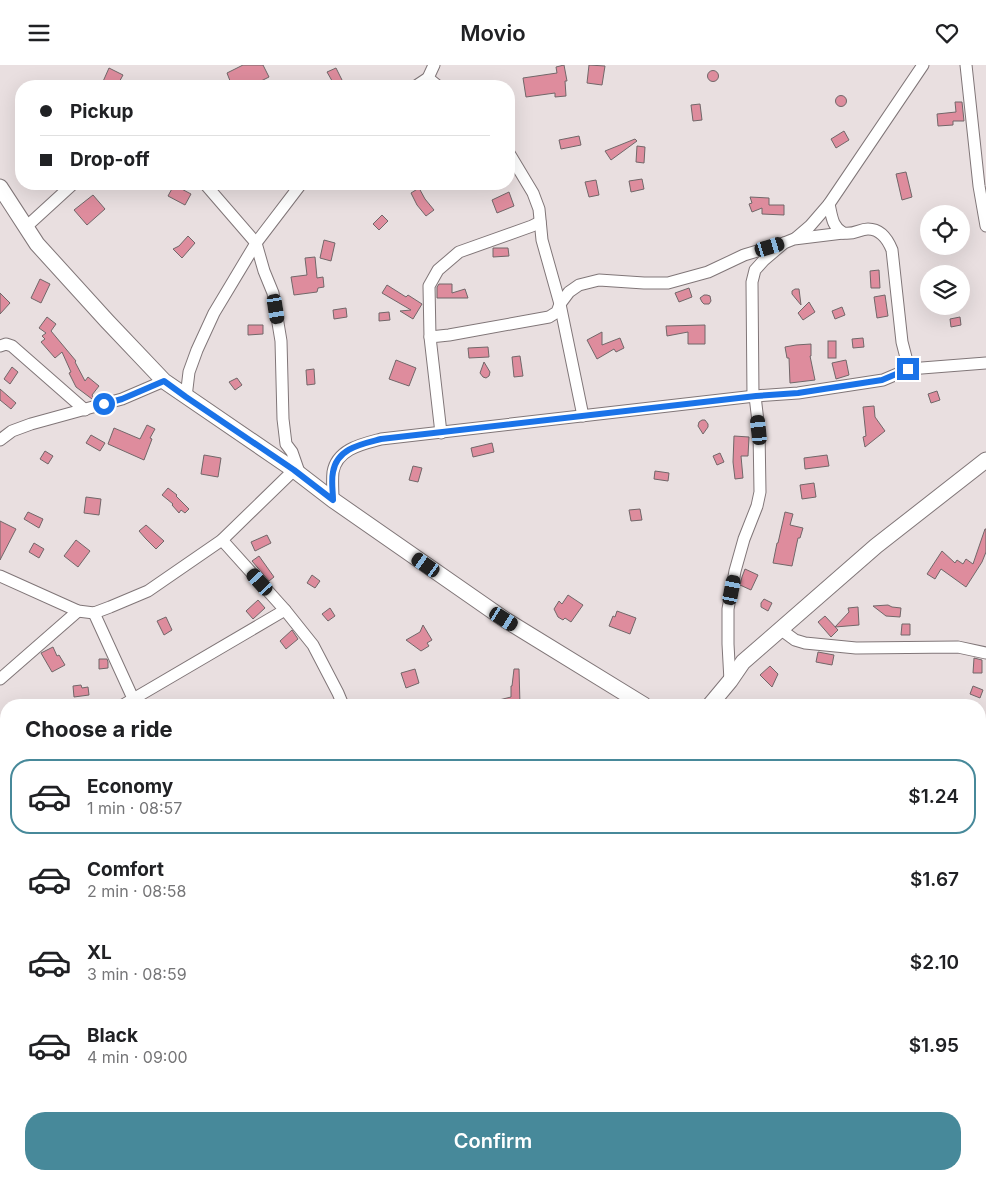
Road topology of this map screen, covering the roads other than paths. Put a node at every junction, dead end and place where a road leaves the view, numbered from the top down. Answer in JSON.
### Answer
{"nodes":[{"id":1,"x":434,"y":65,"type":"edge"},
{"id":2,"x":923,"y":65,"type":"edge"},
{"id":3,"x":966,"y":65,"type":"edge"},
{"id":4,"x":428,"y":78,"type":"junction"},
{"id":5,"x":425,"y":80,"type":"edge"},
{"id":6,"x":430,"y":80,"type":"edge"},
{"id":7,"x":515,"y":163,"type":"edge"},
{"id":8,"x":0,"y":187,"type":"edge"},
{"id":9,"x":67,"y":190,"type":"edge"},
{"id":10,"x":210,"y":190,"type":"edge"},
{"id":11,"x":296,"y":190,"type":"edge"},
{"id":12,"x":829,"y":204,"type":"junction"},
{"id":13,"x":540,"y":222,"type":"junction"},
{"id":14,"x":986,"y":226,"type":"edge"},
{"id":15,"x":26,"y":227,"type":"junction"},
{"id":16,"x":844,"y":233,"type":"junction"},
{"id":17,"x":789,"y":241,"type":"junction"},
{"id":18,"x":256,"y":243,"type":"junction"},
{"id":19,"x":560,"y":304,"type":"junction"},
{"id":20,"x":430,"y":337,"type":"junction"},
{"id":21,"x":0,"y":346,"type":"edge"},
{"id":22,"x":986,"y":363,"type":"edge"},
{"id":23,"x":908,"y":369,"type":"junction"},
{"id":24,"x":164,"y":381,"type":"junction"},
{"id":25,"x":754,"y":396,"type":"junction"},
{"id":26,"x":186,"y":397,"type":"junction"},
{"id":27,"x":85,"y":410,"type":"junction"},
{"id":28,"x":583,"y":416,"type":"junction"},
{"id":29,"x":441,"y":433,"type":"junction"},
{"id":30,"x":0,"y":440,"type":"edge"},
{"id":31,"x":986,"y":460,"type":"edge"},
{"id":32,"x":297,"y":472,"type":"junction"},
{"id":33,"x":333,"y":500,"type":"junction"},
{"id":34,"x":222,"y":540,"type":"junction"},
{"id":35,"x":0,"y":575,"type":"edge"},
{"id":36,"x":285,"y":610,"type":"junction"},
{"id":37,"x":78,"y":611,"type":"junction"},
{"id":38,"x":94,"y":613,"type":"junction"},
{"id":39,"x":780,"y":629,"type":"junction"},
{"id":40,"x":986,"y":653,"type":"edge"},
{"id":41,"x":0,"y":679,"type":"edge"},
{"id":42,"x":730,"y":681,"type":"junction"},
{"id":43,"x":129,"y":699,"type":"edge"},
{"id":44,"x":138,"y":699,"type":"edge"},
{"id":45,"x":340,"y":699,"type":"edge"},
{"id":46,"x":634,"y":699,"type":"edge"},
{"id":47,"x":715,"y":699,"type":"edge"}],
"edges":[{"from":1,"to":4,"type":"street"},
{"from":2,"to":12,"type":"street"},
{"from":3,"to":14,"type":"street"},
{"from":4,"to":5,"type":"street"},
{"from":4,"to":6,"type":"street"},
{"from":7,"to":13,"type":"street"},
{"from":8,"to":15,"type":"street"},
{"from":9,"to":15,"type":"street"},
{"from":10,"to":18,"type":"street"},
{"from":11,"to":18,"type":"street"},
{"from":12,"to":16,"type":"street"},
{"from":12,"to":17,"type":"street"},
{"from":13,"to":19,"type":"street"},
{"from":13,"to":20,"type":"street"},
{"from":15,"to":24,"type":"street"},
{"from":16,"to":17,"type":"street"},
{"from":16,"to":23,"type":"street"},
{"from":17,"to":19,"type":"street"},
{"from":17,"to":25,"type":"street"},
{"from":18,"to":26,"type":"street"},
{"from":18,"to":32,"type":"street"},
{"from":19,"to":20,"type":"street"},
{"from":19,"to":28,"type":"street"},
{"from":20,"to":29,"type":"street"},
{"from":21,"to":27,"type":"street"},
{"from":22,"to":23,"type":"street"},
{"from":23,"to":25,"type":"street"},
{"from":24,"to":26,"type":"street"},
{"from":24,"to":27,"type":"street"},
{"from":25,"to":28,"type":"street"},
{"from":25,"to":42,"type":"street"},
{"from":26,"to":32,"type":"street"},
{"from":27,"to":30,"type":"street"},
{"from":28,"to":29,"type":"street"},
{"from":29,"to":33,"type":"street"},
{"from":31,"to":39,"type":"street"},
{"from":32,"to":33,"type":"street"},
{"from":32,"to":34,"type":"street"},
{"from":33,"to":46,"type":"street"},
{"from":34,"to":36,"type":"street"},
{"from":34,"to":38,"type":"street"},
{"from":35,"to":37,"type":"street"},
{"from":36,"to":44,"type":"street"},
{"from":36,"to":45,"type":"street"},
{"from":37,"to":38,"type":"street"},
{"from":37,"to":41,"type":"street"},
{"from":38,"to":43,"type":"street"},
{"from":39,"to":40,"type":"street"},
{"from":39,"to":42,"type":"street"},
{"from":42,"to":47,"type":"street"}]}
